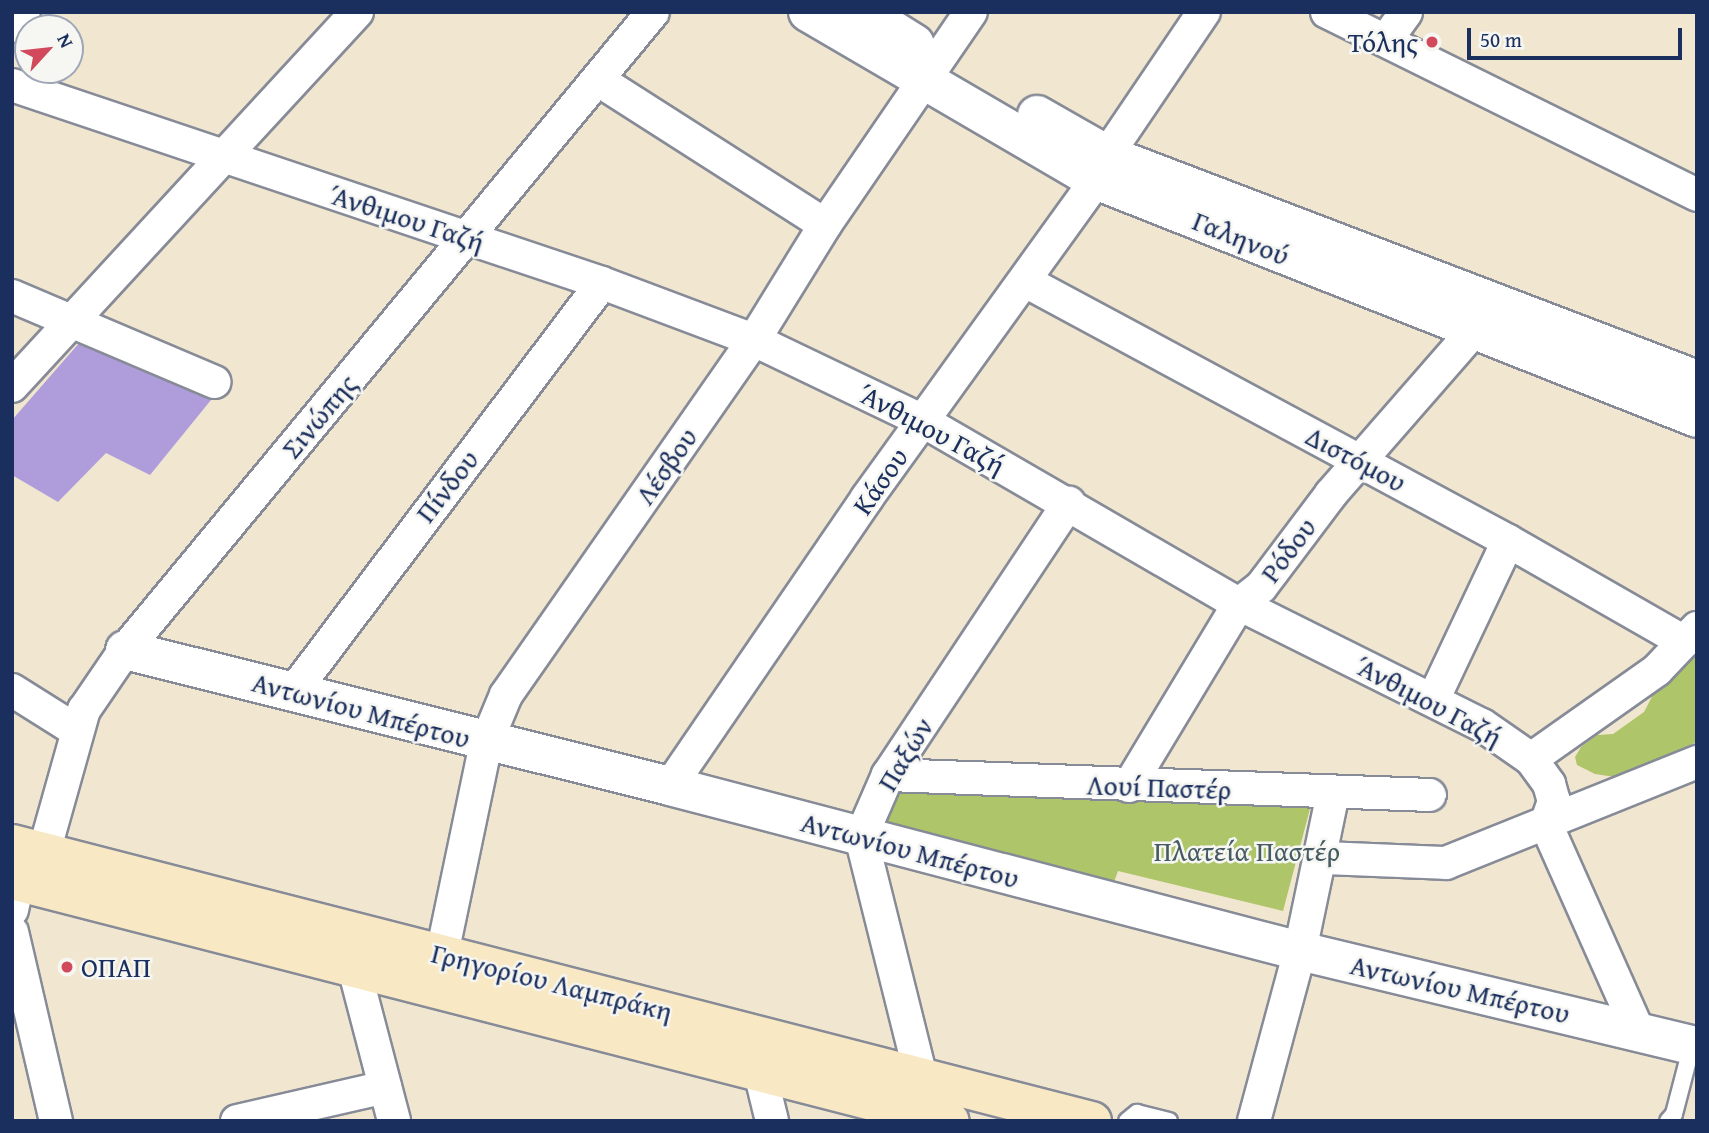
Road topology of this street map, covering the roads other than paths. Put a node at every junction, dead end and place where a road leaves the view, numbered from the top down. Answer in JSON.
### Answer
{"nodes":[{"id":1,"x":24,"y":12,"type":"edge"},
{"id":2,"x":357,"y":12,"type":"edge"},
{"id":3,"x":653,"y":12,"type":"edge"},
{"id":4,"x":808,"y":12,"type":"edge"},
{"id":5,"x":864,"y":12,"type":"edge"},
{"id":6,"x":971,"y":12,"type":"edge"},
{"id":7,"x":1204,"y":12,"type":"edge"},
{"id":8,"x":1327,"y":12,"type":"edge"},
{"id":9,"x":1406,"y":12,"type":"edge"},
{"id":10,"x":12,"y":26,"type":"edge"},
{"id":11,"x":1387,"y":40,"type":"junction"},
{"id":12,"x":933,"y":69,"type":"junction"},
{"id":13,"x":600,"y":81,"type":"junction"},
{"id":14,"x":12,"y":85,"type":"edge"},
{"id":15,"x":224,"y":157,"type":"junction"},
{"id":16,"x":1101,"y":167,"type":"junction"},
{"id":17,"x":1697,"y":195,"type":"edge"},
{"id":18,"x":825,"y":225,"type":"junction"},
{"id":19,"x":466,"y":238,"type":"junction"},
{"id":20,"x":1025,"y":281,"type":"junction"},
{"id":21,"x":602,"y":283,"type":"junction"},
{"id":22,"x":12,"y":296,"type":"edge"},
{"id":23,"x":71,"y":319,"type":"junction"},
{"id":24,"x":1473,"y":331,"type":"junction"},
{"id":25,"x":754,"y":340,"type":"junction"},
{"id":26,"x":1697,"y":380,"type":"edge"},
{"id":27,"x":215,"y":382,"type":"dead end"},
{"id":28,"x":12,"y":386,"type":"edge"},
{"id":29,"x":1697,"y":418,"type":"edge"},
{"id":30,"x":923,"y":421,"type":"junction"},
{"id":31,"x":1360,"y":461,"type":"junction"},
{"id":32,"x":1069,"y":503,"type":"junction"},
{"id":33,"x":1508,"y":541,"type":"junction"},
{"id":34,"x":1239,"y":604,"type":"junction"},
{"id":35,"x":1690,"y":635,"type":"edge"},
{"id":36,"x":125,"y":650,"type":"junction"},
{"id":37,"x":12,"y":690,"type":"edge"},
{"id":38,"x":294,"y":691,"type":"junction"},
{"id":39,"x":1433,"y":701,"type":"junction"},
{"id":40,"x":78,"y":731,"type":"junction"},
{"id":41,"x":486,"y":743,"type":"junction"},
{"id":42,"x":1531,"y":759,"type":"junction"},
{"id":43,"x":1697,"y":762,"type":"edge"},
{"id":44,"x":888,"y":775,"type":"junction"},
{"id":45,"x":670,"y":786,"type":"junction"},
{"id":46,"x":1129,"y":786,"type":"junction"},
{"id":47,"x":1333,"y":793,"type":"junction"},
{"id":48,"x":1430,"y":796,"type":"dead end"},
{"id":49,"x":1546,"y":824,"type":"junction"},
{"id":50,"x":861,"y":837,"type":"junction"},
{"id":51,"x":28,"y":848,"type":"edge"},
{"id":52,"x":1322,"y":858,"type":"junction"},
{"id":53,"x":14,"y":891,"type":"edge"},
{"id":54,"x":12,"y":932,"type":"edge"},
{"id":55,"x":1300,"y":951,"type":"junction"},
{"id":56,"x":442,"y":954,"type":"junction"},
{"id":57,"x":354,"y":968,"type":"junction"},
{"id":58,"x":1638,"y":1031,"type":"junction"},
{"id":59,"x":1694,"y":1045,"type":"edge"},
{"id":60,"x":761,"y":1072,"type":"junction"},
{"id":61,"x":921,"y":1077,"type":"junction"},
{"id":62,"x":385,"y":1087,"type":"junction"},
{"id":63,"x":56,"y":1121,"type":"edge"},
{"id":64,"x":237,"y":1121,"type":"edge"},
{"id":65,"x":394,"y":1121,"type":"edge"},
{"id":66,"x":772,"y":1121,"type":"edge"},
{"id":67,"x":950,"y":1121,"type":"edge"},
{"id":68,"x":1092,"y":1121,"type":"edge"},
{"id":69,"x":1127,"y":1121,"type":"edge"},
{"id":70,"x":1168,"y":1121,"type":"edge"},
{"id":71,"x":1254,"y":1121,"type":"edge"},
{"id":72,"x":1668,"y":1121,"type":"edge"}],
"edges":[{"from":1,"to":10,"type":"street"},
{"from":2,"to":15,"type":"street"},
{"from":3,"to":13,"type":"street","name":"Σινώπης"},
{"from":4,"to":12,"type":"street","name":"Γαληνού"},
{"from":5,"to":12,"type":"street","name":"Γαληνού"},
{"from":6,"to":12,"type":"street","name":"Λέσβου"},
{"from":7,"to":16,"type":"street","name":"Κάσου"},
{"from":8,"to":11,"type":"street"},
{"from":9,"to":11,"type":"street"},
{"from":11,"to":17,"type":"street"},
{"from":12,"to":16,"type":"street","name":"Γαληνού"},
{"from":12,"to":18,"type":"street","name":"Λέσβου"},
{"from":13,"to":18,"type":"street"},
{"from":13,"to":19,"type":"street","name":"Σινώπης"},
{"from":14,"to":15,"type":"street","name":"Άνθιμου Γαζή"},
{"from":15,"to":19,"type":"street","name":"Άνθιμου Γαζή"},
{"from":15,"to":23,"type":"street"},
{"from":16,"to":20,"type":"street","name":"Κάσου"},
{"from":16,"to":24,"type":"street","name":"Γαληνού"},
{"from":16,"to":26,"type":"street","name":"Γαληνού"},
{"from":18,"to":25,"type":"street","name":"Λέσβου"},
{"from":19,"to":21,"type":"street","name":"Άνθιμου Γαζή"},
{"from":19,"to":36,"type":"street","name":"Σινώπης"},
{"from":20,"to":30,"type":"street","name":"Κάσου"},
{"from":20,"to":31,"type":"street","name":"Διστόμου"},
{"from":21,"to":25,"type":"street","name":"Άνθιμου Γαζή"},
{"from":21,"to":38,"type":"street","name":"Πίνδου"},
{"from":22,"to":23,"type":"street"},
{"from":23,"to":27,"type":"street"},
{"from":23,"to":28,"type":"street"},
{"from":24,"to":29,"type":"street","name":"Γαληνού"},
{"from":24,"to":31,"type":"street","name":"Ρόδου"},
{"from":25,"to":30,"type":"street","name":"Άνθιμου Γαζή"},
{"from":25,"to":41,"type":"street","name":"Λέσβου"},
{"from":30,"to":32,"type":"street","name":"Άνθιμου Γαζή"},
{"from":30,"to":45,"type":"street","name":"Κάσου"},
{"from":31,"to":33,"type":"street","name":"Διστόμου"},
{"from":31,"to":34,"type":"street","name":"Ρόδου"},
{"from":32,"to":34,"type":"street","name":"Άνθιμου Γαζή"},
{"from":32,"to":44,"type":"street","name":"Παξών"},
{"from":33,"to":35,"type":"street","name":"Διστόμου"},
{"from":33,"to":39,"type":"street"},
{"from":34,"to":39,"type":"street","name":"Άνθιμου Γαζή"},
{"from":34,"to":46,"type":"street","name":"Ρόδου"},
{"from":35,"to":42,"type":"street"},
{"from":36,"to":38,"type":"street","name":"Αντωνίου Μπέρτου"},
{"from":36,"to":40,"type":"street","name":"Σινώπης"},
{"from":37,"to":40,"type":"street"},
{"from":38,"to":41,"type":"street","name":"Αντωνίου Μπέρτου"},
{"from":39,"to":42,"type":"street","name":"Άνθιμου Γαζή"},
{"from":40,"to":51,"type":"street","name":"Σινώπης"},
{"from":41,"to":45,"type":"street","name":"Αντωνίου Μπέρτου"},
{"from":41,"to":56,"type":"street","name":"Λέσβου"},
{"from":42,"to":49,"type":"street","name":"Άνθιμου Γαζή"},
{"from":43,"to":49,"type":"street"},
{"from":44,"to":46,"type":"street","name":"Λουί Παστέρ"},
{"from":44,"to":50,"type":"street","name":"Παξών"},
{"from":45,"to":50,"type":"street","name":"Αντωνίου Μπέρτου"},
{"from":46,"to":47,"type":"street","name":"Λουί Παστέρ"},
{"from":47,"to":48,"type":"street","name":"Λουί Παστέρ"},
{"from":47,"to":52,"type":"street"},
{"from":49,"to":52,"type":"street"},
{"from":49,"to":58,"type":"street"},
{"from":50,"to":55,"type":"street","name":"Αντωνίου Μπέρτου"},
{"from":50,"to":61,"type":"street"},
{"from":51,"to":56,"type":"main road","name":"Γρηγορίου Λαμπράκη"},
{"from":52,"to":55,"type":"street"},
{"from":53,"to":57,"type":"main road","name":"Γρηγορίου Λαμπράκη"},
{"from":54,"to":63,"type":"street"},
{"from":55,"to":58,"type":"street","name":"Αντωνίου Μπέρτου"},
{"from":55,"to":71,"type":"street"},
{"from":56,"to":61,"type":"main road","name":"Γρηγορίου Λαμπράκη"},
{"from":57,"to":60,"type":"main road","name":"Γρηγορίου Λαμπράκη"},
{"from":57,"to":62,"type":"street"},
{"from":58,"to":59,"type":"street","name":"Αντωνίου Μπέρτου"},
{"from":59,"to":72,"type":"lane"},
{"from":60,"to":66,"type":"street"},
{"from":60,"to":67,"type":"main road","name":"Γρηγορίου Λαμπράκη"},
{"from":61,"to":68,"type":"main road","name":"Γρηγορίου Λαμπράκη"},
{"from":62,"to":64,"type":"street"},
{"from":62,"to":65,"type":"street"},
{"from":69,"to":70,"type":"lane"}]}
